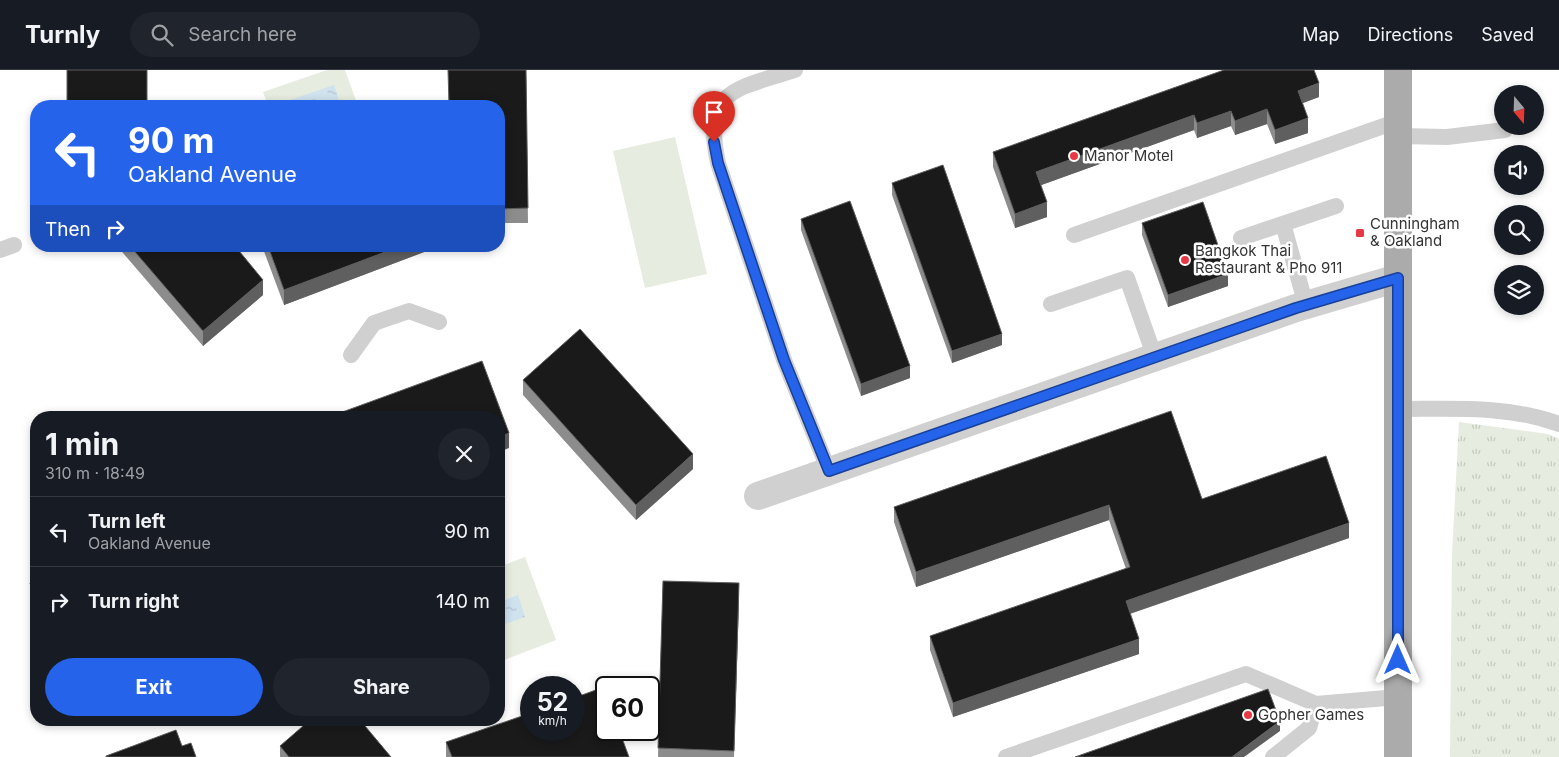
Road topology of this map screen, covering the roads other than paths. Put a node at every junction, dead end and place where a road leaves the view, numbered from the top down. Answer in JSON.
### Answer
{"nodes":[{"id":1,"x":795,"y":70,"type":"edge"},
{"id":2,"x":1398,"y":70,"type":"edge"},
{"id":3,"x":1398,"y":129,"type":"junction"},
{"id":4,"x":1494,"y":131,"type":"edge"},
{"id":5,"x":1336,"y":206,"type":"dead end"},
{"id":6,"x":1283,"y":224,"type":"junction"},
{"id":7,"x":1074,"y":235,"type":"dead end"},
{"id":8,"x":1241,"y":238,"type":"dead end"},
{"id":9,"x":1398,"y":278,"type":"junction"},
{"id":10,"x":1051,"y":304,"type":"dead end"},
{"id":11,"x":1306,"y":305,"type":"junction"},
{"id":12,"x":439,"y":322,"type":"dead end"},
{"id":13,"x":352,"y":355,"type":"dead end"},
{"id":14,"x":1154,"y":358,"type":"junction"},
{"id":15,"x":1398,"y":409,"type":"junction"},
{"id":16,"x":1559,"y":424,"type":"edge"},
{"id":17,"x":829,"y":471,"type":"junction"},
{"id":18,"x":758,"y":496,"type":"dead end"},
{"id":19,"x":1398,"y":698,"type":"junction"},
{"id":20,"x":1316,"y":704,"type":"junction"},
{"id":21,"x":1006,"y":757,"type":"edge"},
{"id":22,"x":1273,"y":757,"type":"edge"},
{"id":23,"x":1398,"y":757,"type":"edge"}],
"edges":[{"from":1,"to":17,"type":"lane"},
{"from":2,"to":3,"type":"main road"},
{"from":3,"to":4,"type":"lane"},
{"from":3,"to":7,"type":"lane"},
{"from":3,"to":9,"type":"main road"},
{"from":5,"to":6,"type":"lane"},
{"from":6,"to":8,"type":"lane"},
{"from":6,"to":11,"type":"lane"},
{"from":9,"to":11,"type":"street"},
{"from":9,"to":15,"type":"main road"},
{"from":10,"to":14,"type":"lane"},
{"from":11,"to":14,"type":"street"},
{"from":12,"to":13,"type":"lane"},
{"from":14,"to":17,"type":"street"},
{"from":15,"to":16,"type":"lane"},
{"from":15,"to":19,"type":"main road"},
{"from":17,"to":18,"type":"street"},
{"from":19,"to":20,"type":"lane"},
{"from":19,"to":23,"type":"main road"},
{"from":20,"to":21,"type":"lane"},
{"from":20,"to":22,"type":"lane"}]}
